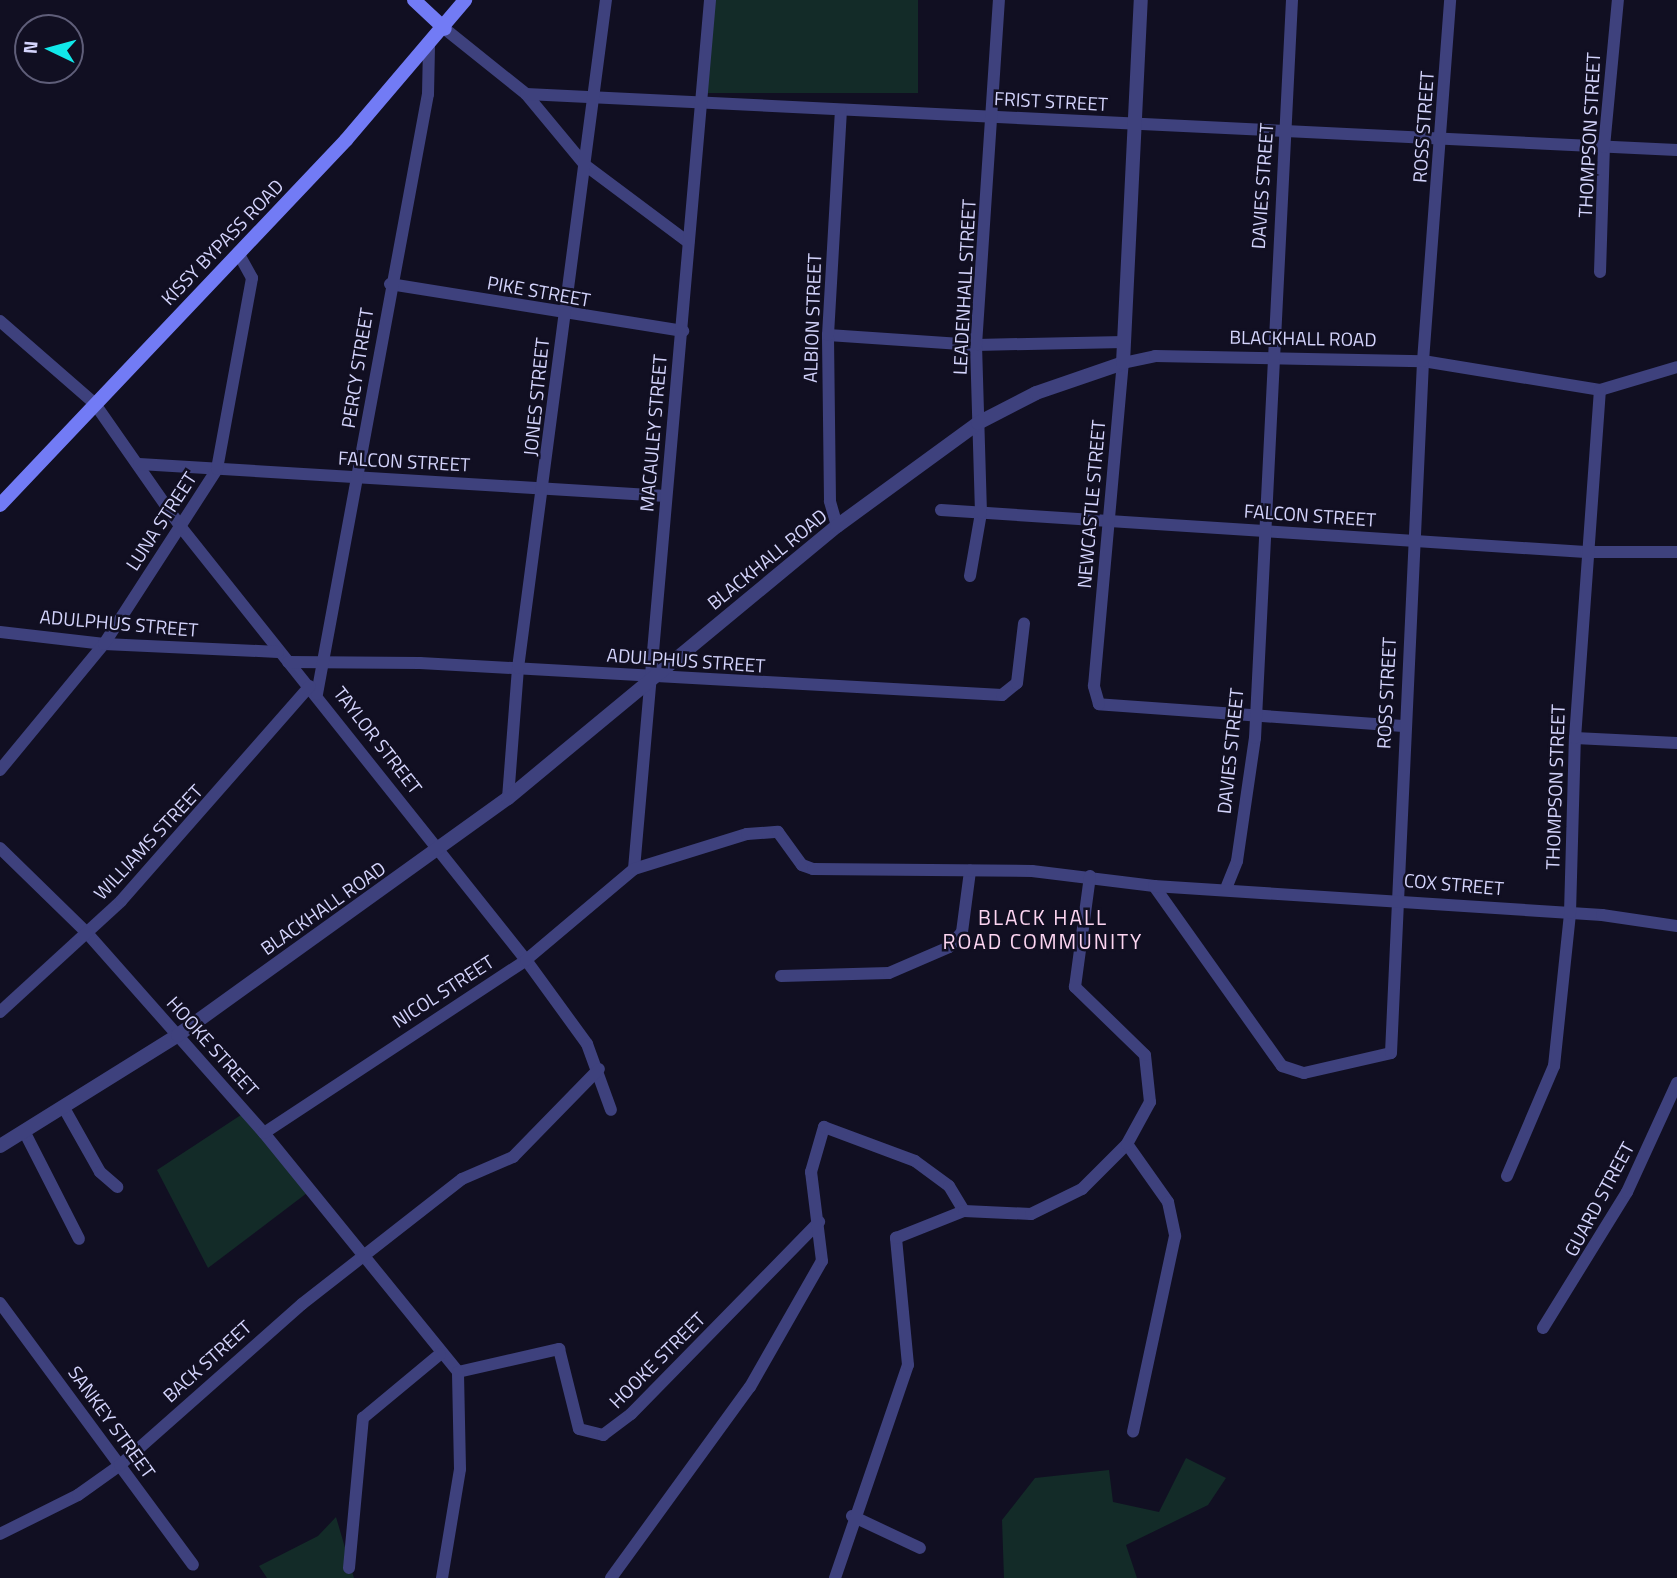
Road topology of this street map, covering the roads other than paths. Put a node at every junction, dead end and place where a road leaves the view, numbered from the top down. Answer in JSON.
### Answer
{"nodes":[{"id":1,"x":414,"y":0,"type":"edge"},
{"id":2,"x":465,"y":0,"type":"edge"},
{"id":3,"x":606,"y":0,"type":"edge"},
{"id":4,"x":710,"y":0,"type":"edge"},
{"id":5,"x":999,"y":0,"type":"edge"},
{"id":6,"x":1141,"y":0,"type":"edge"},
{"id":7,"x":1292,"y":0,"type":"edge"},
{"id":8,"x":1450,"y":0,"type":"edge"},
{"id":9,"x":1618,"y":0,"type":"edge"},
{"id":10,"x":445,"y":29,"type":"junction"},
{"id":11,"x":429,"y":47,"type":"junction"},
{"id":12,"x":526,"y":94,"type":"junction"},
{"id":13,"x":592,"y":97,"type":"junction"},
{"id":14,"x":697,"y":102,"type":"junction"},
{"id":15,"x":841,"y":110,"type":"junction"},
{"id":16,"x":995,"y":116,"type":"junction"},
{"id":17,"x":1135,"y":125,"type":"junction"},
{"id":18,"x":1285,"y":133,"type":"junction"},
{"id":19,"x":1441,"y":138,"type":"junction"},
{"id":20,"x":1604,"y":147,"type":"junction"},
{"id":21,"x":1677,"y":150,"type":"edge"},
{"id":22,"x":585,"y":165,"type":"junction"},
{"id":23,"x":688,"y":242,"type":"junction"},
{"id":24,"x":238,"y":253,"type":"junction"},
{"id":25,"x":1600,"y":272,"type":"dead end"},
{"id":26,"x":390,"y":284,"type":"junction"},
{"id":27,"x":564,"y":317,"type":"junction"},
{"id":28,"x":0,"y":321,"type":"edge"},
{"id":29,"x":683,"y":331,"type":"junction"},
{"id":30,"x":828,"y":335,"type":"junction"},
{"id":31,"x":1124,"y":342,"type":"junction"},
{"id":32,"x":976,"y":345,"type":"junction"},
{"id":33,"x":1271,"y":355,"type":"junction"},
{"id":34,"x":1423,"y":361,"type":"junction"},
{"id":35,"x":1123,"y":363,"type":"junction"},
{"id":36,"x":1677,"y":367,"type":"edge"},
{"id":37,"x":1600,"y":390,"type":"junction"},
{"id":38,"x":95,"y":404,"type":"junction"},
{"id":39,"x":978,"y":424,"type":"junction"},
{"id":40,"x":139,"y":464,"type":"junction"},
{"id":41,"x":217,"y":469,"type":"junction"},
{"id":42,"x":359,"y":477,"type":"junction"},
{"id":43,"x":545,"y":488,"type":"junction"},
{"id":44,"x":666,"y":496,"type":"junction"},
{"id":45,"x":0,"y":505,"type":"edge"},
{"id":46,"x":941,"y":510,"type":"dead end"},
{"id":47,"x":981,"y":513,"type":"junction"},
{"id":48,"x":1109,"y":522,"type":"junction"},
{"id":49,"x":180,"y":526,"type":"junction"},
{"id":50,"x":837,"y":526,"type":"junction"},
{"id":51,"x":1263,"y":530,"type":"junction"},
{"id":52,"x":1413,"y":542,"type":"junction"},
{"id":53,"x":1586,"y":552,"type":"junction"},
{"id":54,"x":1677,"y":552,"type":"edge"},
{"id":55,"x":970,"y":576,"type":"dead end"},
{"id":56,"x":1024,"y":623,"type":"dead end"},
{"id":57,"x":0,"y":632,"type":"edge"},
{"id":58,"x":104,"y":644,"type":"junction"},
{"id":59,"x":278,"y":652,"type":"junction"},
{"id":60,"x":288,"y":662,"type":"junction"},
{"id":61,"x":323,"y":662,"type":"junction"},
{"id":62,"x":518,"y":668,"type":"junction"},
{"id":63,"x":651,"y":676,"type":"junction"},
{"id":64,"x":313,"y":690,"type":"junction"},
{"id":65,"x":1255,"y":720,"type":"junction"},
{"id":66,"x":1404,"y":726,"type":"junction"},
{"id":67,"x":1575,"y":737,"type":"junction"},
{"id":68,"x":1677,"y":743,"type":"edge"},
{"id":69,"x":0,"y":770,"type":"edge"},
{"id":70,"x":508,"y":798,"type":"junction"},
{"id":71,"x":0,"y":848,"type":"edge"},
{"id":72,"x":439,"y":849,"type":"junction"},
{"id":73,"x":634,"y":869,"type":"junction"},
{"id":74,"x":970,"y":871,"type":"junction"},
{"id":75,"x":1090,"y":876,"type":"junction"},
{"id":76,"x":1227,"y":886,"type":"junction"},
{"id":77,"x":1154,"y":887,"type":"junction"},
{"id":78,"x":1394,"y":899,"type":"junction"},
{"id":79,"x":1570,"y":913,"type":"junction"},
{"id":80,"x":1677,"y":926,"type":"edge"},
{"id":81,"x":86,"y":933,"type":"junction"},
{"id":82,"x":526,"y":960,"type":"junction"},
{"id":83,"x":781,"y":976,"type":"dead end"},
{"id":84,"x":0,"y":1012,"type":"edge"},
{"id":85,"x":178,"y":1035,"type":"junction"},
{"id":86,"x":599,"y":1069,"type":"junction"},
{"id":87,"x":1677,"y":1083,"type":"edge"},
{"id":88,"x":64,"y":1108,"type":"junction"},
{"id":89,"x":611,"y":1110,"type":"dead end"},
{"id":90,"x":24,"y":1131,"type":"junction"},
{"id":91,"x":264,"y":1133,"type":"junction"},
{"id":92,"x":1127,"y":1144,"type":"junction"},
{"id":93,"x":0,"y":1146,"type":"edge"},
{"id":94,"x":1507,"y":1176,"type":"dead end"},
{"id":95,"x":117,"y":1187,"type":"dead end"},
{"id":96,"x":964,"y":1211,"type":"junction"},
{"id":97,"x":819,"y":1222,"type":"junction"},
{"id":98,"x":79,"y":1239,"type":"dead end"},
{"id":99,"x":366,"y":1254,"type":"junction"},
{"id":100,"x":2,"y":1308,"type":"edge"},
{"id":101,"x":1543,"y":1328,"type":"dead end"},
{"id":102,"x":440,"y":1354,"type":"junction"},
{"id":103,"x":458,"y":1372,"type":"junction"},
{"id":104,"x":1133,"y":1432,"type":"dead end"},
{"id":105,"x":120,"y":1465,"type":"junction"},
{"id":106,"x":852,"y":1516,"type":"junction"},
{"id":107,"x":0,"y":1534,"type":"edge"},
{"id":108,"x":920,"y":1548,"type":"dead end"},
{"id":109,"x":193,"y":1565,"type":"dead end"},
{"id":110,"x":349,"y":1568,"type":"dead end"},
{"id":111,"x":612,"y":1575,"type":"edge"},
{"id":112,"x":442,"y":1578,"type":"edge"},
{"id":113,"x":835,"y":1578,"type":"edge"}],
"edges":[{"from":1,"to":10,"type":"main road"},
{"from":2,"to":10,"type":"main road","name":"KISSY BYPASS ROAD"},
{"from":3,"to":13,"type":"street","name":"JONES STREET"},
{"from":4,"to":14,"type":"street","name":"MACAULEY STREET"},
{"from":5,"to":16,"type":"street","name":"LEADENHALL STREET"},
{"from":6,"to":17,"type":"street","name":"NEWCASTLE STREET"},
{"from":7,"to":18,"type":"street","name":"DAVIES STREET"},
{"from":8,"to":19,"type":"street","name":"ROSS STREET"},
{"from":9,"to":20,"type":"street","name":"THOMPSON STREET"},
{"from":10,"to":11,"type":"main road","name":"KISSY BYPASS ROAD"},
{"from":10,"to":12,"type":"street"},
{"from":11,"to":24,"type":"main road","name":"KISSY BYPASS ROAD"},
{"from":11,"to":26,"type":"street","name":"PERCY STREET"},
{"from":12,"to":13,"type":"street","name":"FRIST STREET"},
{"from":12,"to":22,"type":"street"},
{"from":13,"to":14,"type":"street","name":"FRIST STREET"},
{"from":13,"to":22,"type":"street","name":"JONES STREET"},
{"from":14,"to":15,"type":"street","name":"FRIST STREET"},
{"from":14,"to":23,"type":"street","name":"MACAULEY STREET"},
{"from":15,"to":16,"type":"street","name":"FRIST STREET"},
{"from":15,"to":30,"type":"street","name":"ALBION STREET"},
{"from":16,"to":17,"type":"street","name":"FRIST STREET"},
{"from":16,"to":32,"type":"street","name":"LEADENHALL STREET"},
{"from":17,"to":18,"type":"street","name":"FRIST STREET"},
{"from":17,"to":31,"type":"street","name":"NEWCASTLE STREET"},
{"from":18,"to":19,"type":"street","name":"FRIST STREET"},
{"from":18,"to":33,"type":"street","name":"DAVIES STREET"},
{"from":19,"to":20,"type":"street","name":"FRIST STREET"},
{"from":19,"to":34,"type":"street","name":"ROSS STREET"},
{"from":20,"to":21,"type":"street","name":"FRIST STREET"},
{"from":20,"to":25,"type":"street","name":"THOMPSON STREET"},
{"from":22,"to":23,"type":"street"},
{"from":22,"to":27,"type":"street","name":"JONES STREET"},
{"from":23,"to":29,"type":"street","name":"MACAULEY STREET"},
{"from":24,"to":38,"type":"main road","name":"KISSY BYPASS ROAD"},
{"from":24,"to":41,"type":"street","name":"LUNA STREET"},
{"from":26,"to":27,"type":"street","name":"PIKE STREET"},
{"from":26,"to":42,"type":"street","name":"PERCY STREET"},
{"from":27,"to":29,"type":"street","name":"PIKE STREET"},
{"from":27,"to":43,"type":"street","name":"JONES STREET"},
{"from":28,"to":38,"type":"street","name":"TAYLOR STREET"},
{"from":29,"to":44,"type":"street","name":"MACAULEY STREET"},
{"from":30,"to":32,"type":"street"},
{"from":30,"to":50,"type":"street","name":"ALBION STREET"},
{"from":31,"to":32,"type":"street"},
{"from":31,"to":35,"type":"street","name":"NEWCASTLE STREET"},
{"from":32,"to":39,"type":"street","name":"LEADENHALL STREET"},
{"from":33,"to":34,"type":"street","name":"BLACKHALL ROAD"},
{"from":33,"to":35,"type":"street","name":"BLACKHALL ROAD"},
{"from":33,"to":51,"type":"street","name":"DAVIES STREET"},
{"from":34,"to":37,"type":"street","name":"BLACKHALL ROAD"},
{"from":34,"to":52,"type":"street","name":"ROSS STREET"},
{"from":35,"to":39,"type":"street","name":"BLACKHALL ROAD"},
{"from":35,"to":48,"type":"street","name":"NEWCASTLE STREET"},
{"from":36,"to":37,"type":"street","name":"BLACKHALL ROAD"},
{"from":37,"to":53,"type":"street","name":"THOMPSON STREET"},
{"from":38,"to":40,"type":"street","name":"TAYLOR STREET"},
{"from":38,"to":45,"type":"main road","name":"KISSY BYPASS ROAD"},
{"from":39,"to":47,"type":"street","name":"LEADENHALL STREET"},
{"from":39,"to":50,"type":"street","name":"BLACKHALL ROAD"},
{"from":40,"to":41,"type":"street","name":"FALCON STREET"},
{"from":40,"to":49,"type":"street","name":"TAYLOR STREET"},
{"from":41,"to":42,"type":"street","name":"FALCON STREET"},
{"from":41,"to":49,"type":"street","name":"LUNA STREET"},
{"from":42,"to":43,"type":"street","name":"FALCON STREET"},
{"from":42,"to":61,"type":"street","name":"PERCY STREET"},
{"from":43,"to":44,"type":"street","name":"FALCON STREET"},
{"from":43,"to":62,"type":"street","name":"JONES STREET"},
{"from":44,"to":63,"type":"street","name":"MACAULEY STREET"},
{"from":46,"to":47,"type":"street","name":"FALCON STREET"},
{"from":47,"to":48,"type":"street","name":"FALCON STREET"},
{"from":47,"to":55,"type":"street","name":"LEADENHALL STREET"},
{"from":48,"to":51,"type":"street","name":"FALCON STREET"},
{"from":48,"to":65,"type":"street","name":"NEWCASTLE STREET"},
{"from":49,"to":58,"type":"street","name":"LUNA STREET"},
{"from":49,"to":59,"type":"street","name":"TAYLOR STREET"},
{"from":50,"to":63,"type":"street","name":"BLACKHALL ROAD"},
{"from":51,"to":52,"type":"street","name":"FALCON STREET"},
{"from":51,"to":65,"type":"street","name":"DAVIES STREET"},
{"from":52,"to":53,"type":"street","name":"FALCON STREET"},
{"from":52,"to":66,"type":"street","name":"ROSS STREET"},
{"from":53,"to":54,"type":"street","name":"FALCON STREET"},
{"from":53,"to":67,"type":"street","name":"THOMPSON STREET"},
{"from":56,"to":63,"type":"street","name":"ADULPHUS STREET"},
{"from":57,"to":58,"type":"street","name":"ADULPHUS STREET"},
{"from":58,"to":59,"type":"street","name":"ADULPHUS STREET"},
{"from":58,"to":69,"type":"street","name":"LUNA STREET"},
{"from":59,"to":60,"type":"street","name":"TAYLOR STREET"},
{"from":60,"to":61,"type":"street","name":"ADULPHUS STREET"},
{"from":60,"to":64,"type":"street","name":"TAYLOR STREET"},
{"from":61,"to":62,"type":"street","name":"ADULPHUS STREET"},
{"from":61,"to":64,"type":"street","name":"PERCY STREET"},
{"from":62,"to":63,"type":"street","name":"ADULPHUS STREET"},
{"from":62,"to":70,"type":"street","name":"JONES STREET"},
{"from":63,"to":70,"type":"street","name":"BLACKHALL ROAD"},
{"from":63,"to":73,"type":"street","name":"MACAULEY STREET"},
{"from":64,"to":72,"type":"street","name":"TAYLOR STREET"},
{"from":64,"to":81,"type":"street","name":"WILLIAMS STREET"},
{"from":65,"to":66,"type":"street","name":"NEWCASTLE STREET"},
{"from":65,"to":76,"type":"street","name":"DAVIES STREET"},
{"from":66,"to":78,"type":"street","name":"ROSS STREET"},
{"from":67,"to":68,"type":"street"},
{"from":67,"to":79,"type":"street","name":"THOMPSON STREET"},
{"from":70,"to":72,"type":"street","name":"BLACKHALL ROAD"},
{"from":71,"to":81,"type":"street","name":"HOOKE STREET"},
{"from":72,"to":82,"type":"street","name":"TAYLOR STREET"},
{"from":72,"to":85,"type":"street","name":"BLACKHALL ROAD"},
{"from":73,"to":74,"type":"street"},
{"from":73,"to":82,"type":"street","name":"NICOL STREET"},
{"from":74,"to":75,"type":"street"},
{"from":74,"to":83,"type":"street"},
{"from":75,"to":77,"type":"street"},
{"from":75,"to":92,"type":"street"},
{"from":76,"to":77,"type":"street"},
{"from":76,"to":78,"type":"street","name":"COX STREET"},
{"from":77,"to":78,"type":"street","name":"ROSS STREET"},
{"from":78,"to":79,"type":"street","name":"COX STREET"},
{"from":79,"to":80,"type":"street","name":"COX STREET"},
{"from":79,"to":94,"type":"street","name":"THOMPSON STREET"},
{"from":81,"to":84,"type":"street","name":"WILLIAMS STREET"},
{"from":81,"to":85,"type":"street","name":"HOOKE STREET"},
{"from":82,"to":86,"type":"street","name":"TAYLOR STREET"},
{"from":82,"to":91,"type":"street","name":"NICOL STREET"},
{"from":85,"to":88,"type":"street","name":"BLACKHALL ROAD"},
{"from":85,"to":91,"type":"street","name":"HOOKE STREET"},
{"from":86,"to":89,"type":"street","name":"TAYLOR STREET"},
{"from":86,"to":99,"type":"street","name":"BACK STREET"},
{"from":87,"to":101,"type":"street","name":"GUARD STREET"},
{"from":88,"to":90,"type":"street","name":"BLACKHALL ROAD"},
{"from":88,"to":95,"type":"street"},
{"from":90,"to":93,"type":"street","name":"BLACKHALL ROAD"},
{"from":90,"to":98,"type":"street"},
{"from":91,"to":99,"type":"street","name":"HOOKE STREET"},
{"from":92,"to":96,"type":"street"},
{"from":92,"to":104,"type":"street"},
{"from":96,"to":97,"type":"street"},
{"from":96,"to":106,"type":"street"},
{"from":97,"to":103,"type":"street","name":"HOOKE STREET"},
{"from":97,"to":111,"type":"street"},
{"from":99,"to":102,"type":"street","name":"HOOKE STREET"},
{"from":99,"to":105,"type":"street","name":"BACK STREET"},
{"from":100,"to":105,"type":"street","name":"SANKEY STREET"},
{"from":102,"to":103,"type":"street","name":"HOOKE STREET"},
{"from":102,"to":110,"type":"street"},
{"from":103,"to":112,"type":"street"},
{"from":105,"to":107,"type":"street","name":"BACK STREET"},
{"from":105,"to":109,"type":"street","name":"SANKEY STREET"},
{"from":106,"to":108,"type":"street"},
{"from":106,"to":113,"type":"street"}]}
